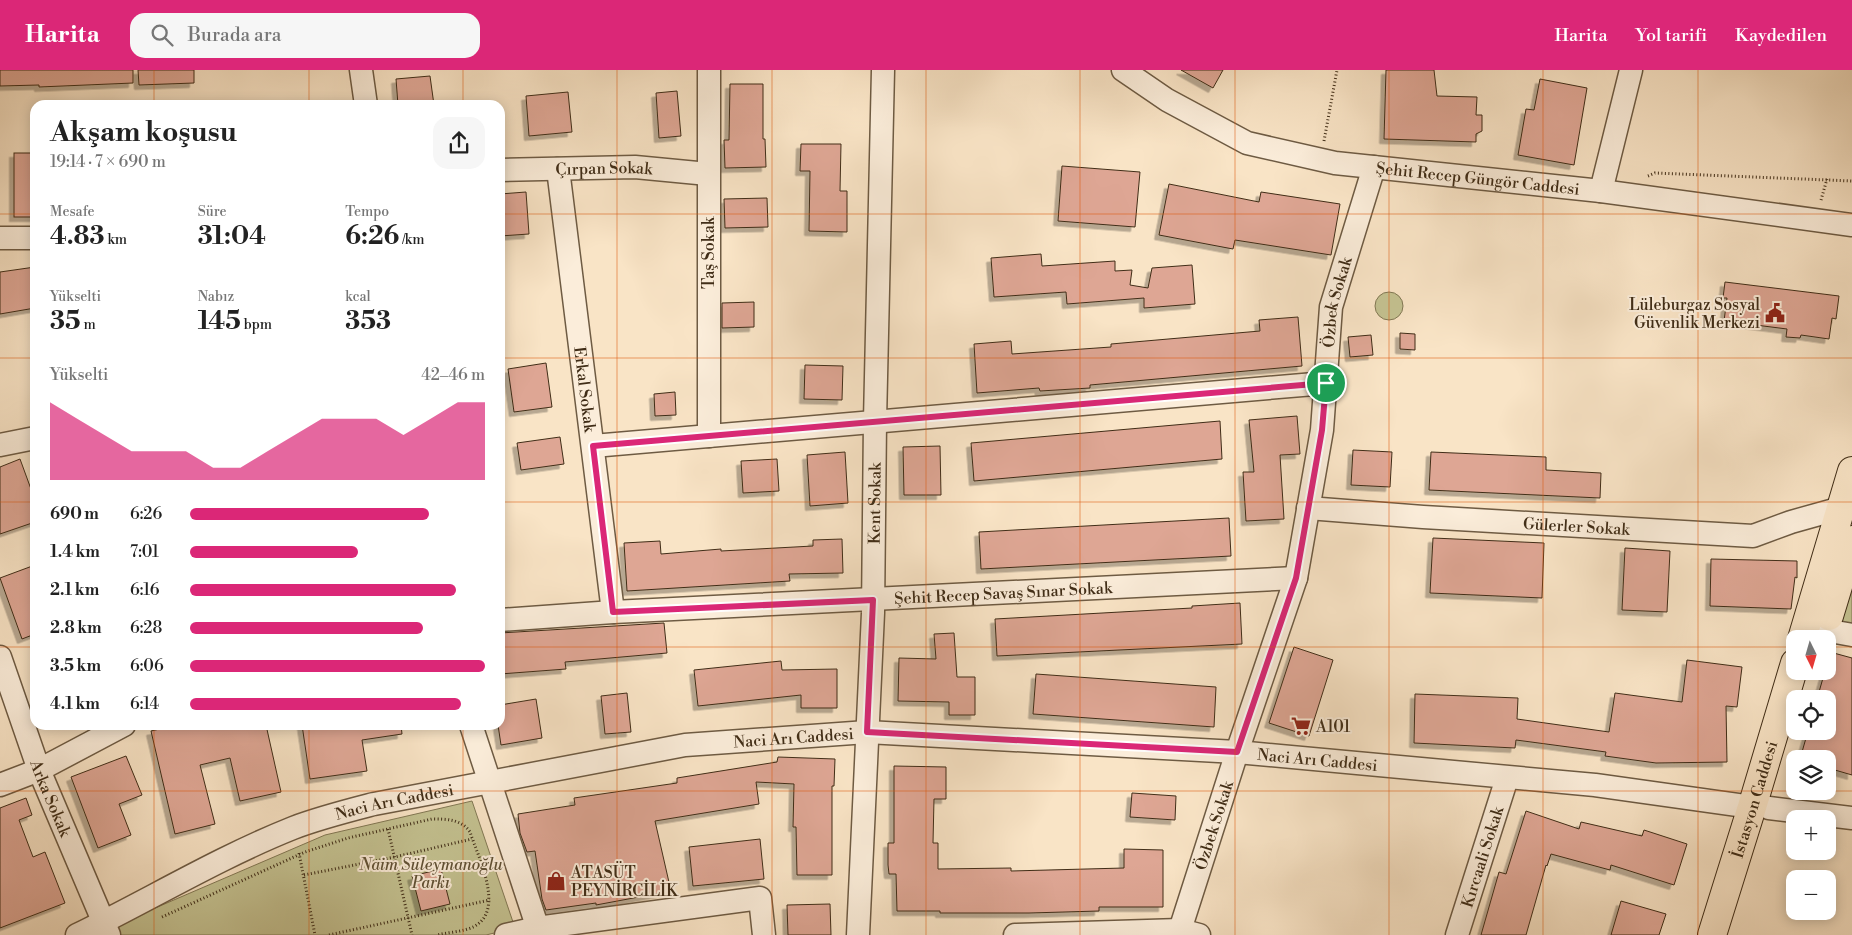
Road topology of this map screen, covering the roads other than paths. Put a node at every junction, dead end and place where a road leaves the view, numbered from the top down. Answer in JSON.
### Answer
{"nodes":[{"id":1,"x":361,"y":70,"type":"edge"},
{"id":2,"x":709,"y":70,"type":"edge"},
{"id":3,"x":884,"y":70,"type":"edge"},
{"id":4,"x":1123,"y":70,"type":"edge"},
{"id":5,"x":1631,"y":70,"type":"edge"},
{"id":6,"x":365,"y":100,"type":"edge"},
{"id":7,"x":1374,"y":167,"type":"junction"},
{"id":8,"x":558,"y":169,"type":"junction"},
{"id":9,"x":505,"y":170,"type":"edge"},
{"id":10,"x":708,"y":174,"type":"junction"},
{"id":11,"x":1601,"y":191,"type":"junction"},
{"id":12,"x":1852,"y":225,"type":"edge"},
{"id":13,"x":0,"y":238,"type":"edge"},
{"id":14,"x":30,"y":238,"type":"edge"},
{"id":15,"x":1326,"y":383,"type":"junction"},
{"id":16,"x":875,"y":421,"type":"junction"},
{"id":17,"x":709,"y":436,"type":"junction"},
{"id":18,"x":30,"y":439,"type":"edge"},
{"id":19,"x":0,"y":445,"type":"edge"},
{"id":20,"x":593,"y":446,"type":"junction"},
{"id":21,"x":1852,"y":471,"type":"edge"},
{"id":22,"x":1308,"y":508,"type":"junction"},
{"id":23,"x":1841,"y":508,"type":"junction"},
{"id":24,"x":1852,"y":540,"type":"edge"},
{"id":25,"x":1296,"y":578,"type":"junction"},
{"id":26,"x":873,"y":600,"type":"junction"},
{"id":27,"x":613,"y":612,"type":"junction"},
{"id":28,"x":505,"y":620,"type":"edge"},
{"id":29,"x":1817,"y":630,"type":"edge"},
{"id":30,"x":1818,"y":630,"type":"edge"},
{"id":31,"x":1836,"y":635,"type":"edge"},
{"id":32,"x":1852,"y":635,"type":"edge"},
{"id":33,"x":0,"y":657,"type":"edge"},
{"id":34,"x":1791,"y":680,"type":"edge"},
{"id":35,"x":115,"y":730,"type":"edge"},
{"id":36,"x":473,"y":730,"type":"edge"},
{"id":37,"x":867,"y":732,"type":"junction"},
{"id":38,"x":1789,"y":740,"type":"edge"},
{"id":39,"x":1237,"y":752,"type":"junction"},
{"id":40,"x":40,"y":770,"type":"junction"},
{"id":41,"x":1507,"y":778,"type":"junction"},
{"id":42,"x":490,"y":783,"type":"junction"},
{"id":43,"x":0,"y":785,"type":"edge"},
{"id":44,"x":1761,"y":807,"type":"junction"},
{"id":45,"x":1852,"y":818,"type":"edge"},
{"id":46,"x":107,"y":929,"type":"edge"},
{"id":47,"x":538,"y":932,"type":"edge"},
{"id":48,"x":1190,"y":932,"type":"edge"},
{"id":49,"x":77,"y":935,"type":"edge"},
{"id":50,"x":506,"y":935,"type":"edge"},
{"id":51,"x":764,"y":935,"type":"edge"},
{"id":52,"x":858,"y":935,"type":"edge"},
{"id":53,"x":1015,"y":935,"type":"edge"},
{"id":54,"x":1457,"y":935,"type":"edge"},
{"id":55,"x":1712,"y":935,"type":"edge"},
{"id":56,"x":1731,"y":935,"type":"edge"}],
"edges":[{"from":1,"to":6,"type":"street"},
{"from":2,"to":10,"type":"street","name":"Taş Sokak"},
{"from":3,"to":16,"type":"street","name":"Kent Sokak"},
{"from":4,"to":7,"type":"street","name":"Şehit Recep Güngör Caddesi"},
{"from":5,"to":11,"type":"street"},
{"from":7,"to":11,"type":"street","name":"Şehit Recep Güngör Caddesi"},
{"from":7,"to":15,"type":"street","name":"Özbek Sokak"},
{"from":8,"to":9,"type":"street","name":"Çırpan Sokak"},
{"from":8,"to":10,"type":"street","name":"Çırpan Sokak"},
{"from":8,"to":20,"type":"street","name":"Erkal Sokak"},
{"from":10,"to":17,"type":"street","name":"Taş Sokak"},
{"from":11,"to":12,"type":"street","name":"Şehit Recep Güngör Caddesi"},
{"from":13,"to":14,"type":"street"},
{"from":15,"to":16,"type":"street"},
{"from":15,"to":22,"type":"street","name":"Özbek Sokak"},
{"from":16,"to":17,"type":"street"},
{"from":16,"to":26,"type":"street","name":"Kent Sokak"},
{"from":17,"to":20,"type":"street"},
{"from":18,"to":19,"type":"street"},
{"from":20,"to":27,"type":"street","name":"Erkal Sokak"},
{"from":21,"to":23,"type":"main road"},
{"from":22,"to":23,"type":"street","name":"Gülerler Sokak"},
{"from":22,"to":25,"type":"street","name":"Özbek Sokak"},
{"from":23,"to":29,"type":"main road"},
{"from":24,"to":30,"type":"main road"},
{"from":25,"to":26,"type":"street","name":"Şehit Recep Savaş Sınar Sokak"},
{"from":25,"to":39,"type":"street","name":"Özbek Sokak"},
{"from":26,"to":27,"type":"street","name":"Şehit Recep Savaş Sınar Sokak"},
{"from":26,"to":37,"type":"street","name":"Kent Sokak"},
{"from":27,"to":28,"type":"street","name":"Şehit Recep Savaş Sınar Sokak"},
{"from":31,"to":32,"type":"street"},
{"from":33,"to":40,"type":"street","name":"Arka Sokak"},
{"from":34,"to":44,"type":"main road","name":"İstasyon Caddesi"},
{"from":35,"to":40,"type":"street"},
{"from":36,"to":42,"type":"street"},
{"from":37,"to":39,"type":"street","name":"Naci Arı Caddesi"},
{"from":37,"to":42,"type":"street","name":"Naci Arı Caddesi"},
{"from":37,"to":52,"type":"street","name":"Kent Sokak"},
{"from":38,"to":44,"type":"main road","name":"İstasyon Caddesi"},
{"from":39,"to":41,"type":"street","name":"Naci Arı Caddesi"},
{"from":39,"to":48,"type":"street","name":"Özbek Sokak"},
{"from":40,"to":43,"type":"street"},
{"from":40,"to":46,"type":"street","name":"Arka Sokak"},
{"from":41,"to":44,"type":"street","name":"Naci Arı Caddesi"},
{"from":41,"to":54,"type":"street","name":"Kırcaali Sokak"},
{"from":42,"to":46,"type":"street","name":"Naci Arı Caddesi"},
{"from":42,"to":47,"type":"street"},
{"from":44,"to":45,"type":"street","name":"Naci Arı Caddesi"},
{"from":44,"to":55,"type":"main road","name":"İstasyon Caddesi"},
{"from":44,"to":56,"type":"main road","name":"İstasyon Caddesi"},
{"from":46,"to":49,"type":"street","name":"Naci Arı Caddesi"},
{"from":47,"to":50,"type":"street"},
{"from":47,"to":51,"type":"street"},
{"from":48,"to":53,"type":"street"}]}
